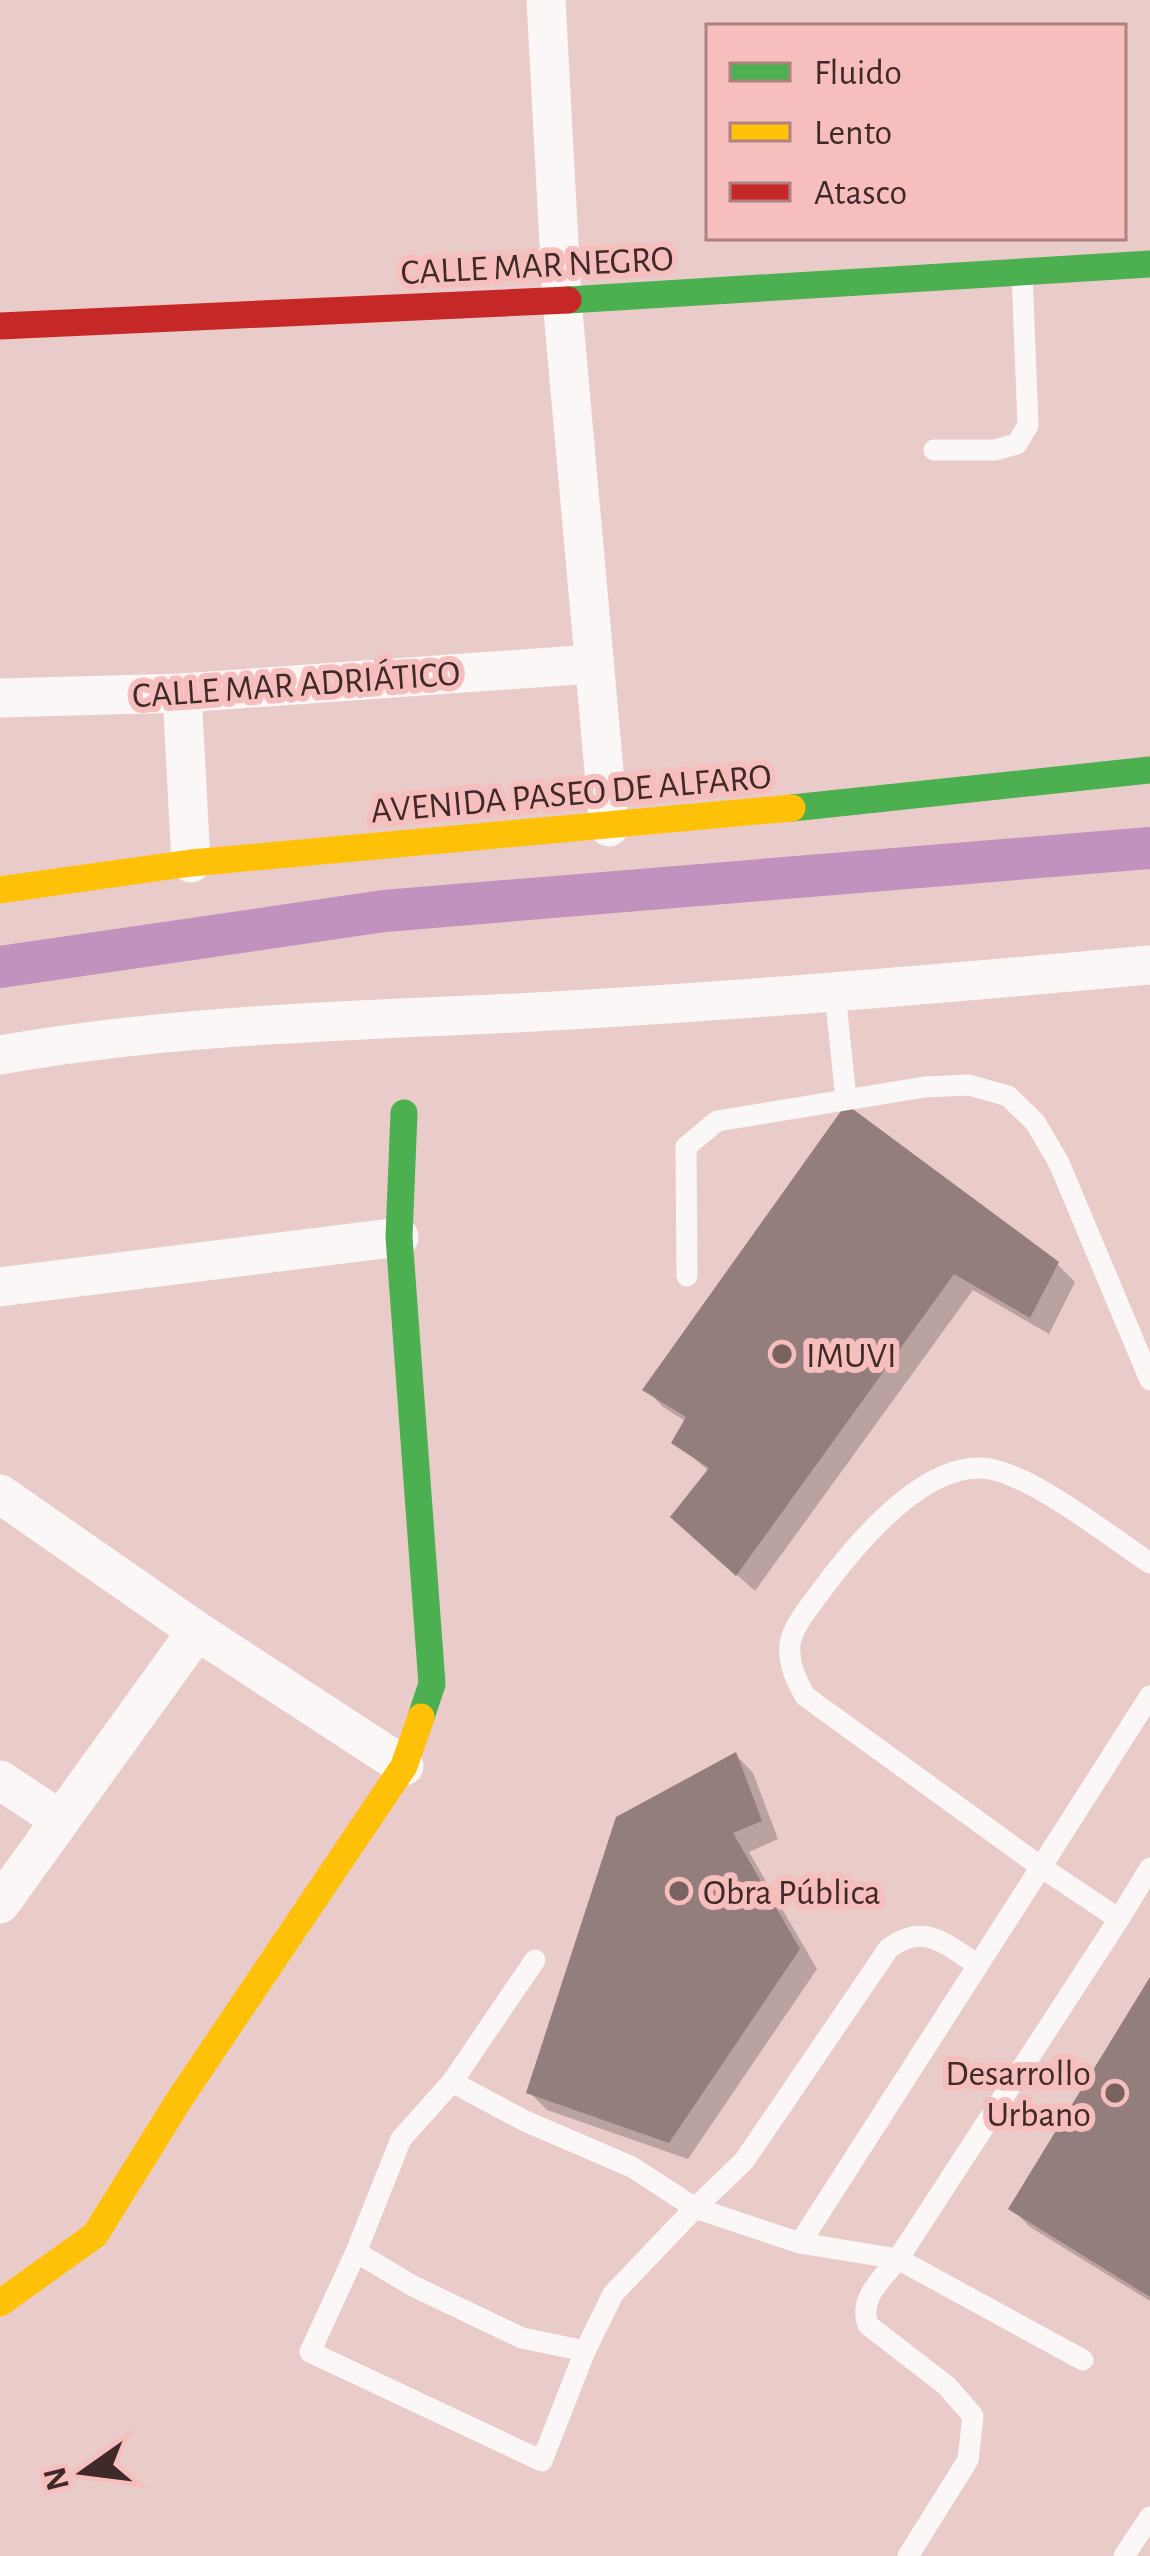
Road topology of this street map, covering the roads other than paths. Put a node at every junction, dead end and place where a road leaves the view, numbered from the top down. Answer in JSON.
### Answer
{"nodes":[{"id":1,"x":546,"y":0,"type":"edge"},
{"id":2,"x":1150,"y":264,"type":"edge"},
{"id":3,"x":1022,"y":272,"type":"junction"},
{"id":4,"x":562,"y":300,"type":"junction"},
{"id":5,"x":0,"y":326,"type":"edge"},
{"id":6,"x":934,"y":451,"type":"dead end"},
{"id":7,"x":592,"y":664,"type":"junction"},
{"id":8,"x":182,"y":693,"type":"junction"},
{"id":9,"x":0,"y":698,"type":"edge"},
{"id":10,"x":1150,"y":770,"type":"edge"},
{"id":11,"x":609,"y":827,"type":"junction"},
{"id":12,"x":191,"y":863,"type":"junction"},
{"id":13,"x":0,"y":890,"type":"edge"},
{"id":14,"x":1150,"y":965,"type":"edge"},
{"id":15,"x":836,"y":993,"type":"junction"},
{"id":16,"x":0,"y":1055,"type":"edge"},
{"id":17,"x":846,"y":1100,"type":"junction"},
{"id":18,"x":404,"y":1113,"type":"dead end"},
{"id":19,"x":399,"y":1237,"type":"junction"},
{"id":20,"x":687,"y":1276,"type":"dead end"},
{"id":21,"x":0,"y":1288,"type":"edge"},
{"id":22,"x":1150,"y":1380,"type":"edge"},
{"id":23,"x":0,"y":1494,"type":"edge"},
{"id":24,"x":1150,"y":1563,"type":"edge"},
{"id":25,"x":197,"y":1631,"type":"junction"},
{"id":26,"x":1150,"y":1696,"type":"edge"},
{"id":27,"x":404,"y":1766,"type":"junction"},
{"id":28,"x":0,"y":1780,"type":"edge"},
{"id":29,"x":59,"y":1819,"type":"junction"},
{"id":30,"x":1041,"y":1867,"type":"junction"},
{"id":31,"x":1150,"y":1868,"type":"edge"},
{"id":32,"x":0,"y":1904,"type":"edge"},
{"id":33,"x":1119,"y":1919,"type":"junction"},
{"id":34,"x":535,"y":1960,"type":"dead end"},
{"id":35,"x":978,"y":1965,"type":"junction"},
{"id":36,"x":452,"y":2082,"type":"junction"},
{"id":37,"x":695,"y":2208,"type":"junction"},
{"id":38,"x":800,"y":2243,"type":"junction"},
{"id":39,"x":356,"y":2252,"type":"junction"},
{"id":40,"x":898,"y":2259,"type":"junction"},
{"id":41,"x":0,"y":2303,"type":"edge"},
{"id":42,"x":585,"y":2351,"type":"junction"},
{"id":43,"x":1083,"y":2360,"type":"dead end"},
{"id":44,"x":1150,"y":2517,"type":"edge"},
{"id":45,"x":908,"y":2556,"type":"edge"},
{"id":46,"x":1124,"y":2556,"type":"edge"}],
"edges":[{"from":1,"to":4,"type":"street"},
{"from":2,"to":3,"type":"street","name":"CALLE MAR NEGRO"},
{"from":3,"to":4,"type":"street","name":"CALLE MAR NEGRO"},
{"from":3,"to":6,"type":"lane"},
{"from":4,"to":5,"type":"street","name":"CALLE MAR NEGRO"},
{"from":4,"to":7,"type":"street"},
{"from":7,"to":8,"type":"street","name":"CALLE MAR ADRIÁTICO"},
{"from":7,"to":11,"type":"street"},
{"from":8,"to":9,"type":"street","name":"CALLE MAR ADRIÁTICO"},
{"from":8,"to":12,"type":"street"},
{"from":10,"to":11,"type":"street","name":"AVENIDA PASEO DE ALFARO"},
{"from":11,"to":12,"type":"street","name":"AVENIDA PASEO DE ALFARO"},
{"from":12,"to":13,"type":"street","name":"AVENIDA PASEO DE ALFARO"},
{"from":14,"to":15,"type":"street"},
{"from":15,"to":16,"type":"street"},
{"from":15,"to":17,"type":"lane"},
{"from":17,"to":20,"type":"lane"},
{"from":17,"to":22,"type":"lane"},
{"from":18,"to":19,"type":"street"},
{"from":19,"to":21,"type":"street"},
{"from":19,"to":27,"type":"street"},
{"from":23,"to":25,"type":"street"},
{"from":24,"to":30,"type":"lane"},
{"from":25,"to":27,"type":"street"},
{"from":25,"to":29,"type":"street"},
{"from":26,"to":30,"type":"lane"},
{"from":27,"to":41,"type":"street"},
{"from":28,"to":29,"type":"street"},
{"from":29,"to":32,"type":"street"},
{"from":30,"to":33,"type":"lane"},
{"from":30,"to":35,"type":"lane"},
{"from":31,"to":33,"type":"lane"},
{"from":33,"to":40,"type":"lane"},
{"from":34,"to":36,"type":"lane"},
{"from":35,"to":37,"type":"lane"},
{"from":35,"to":38,"type":"lane"},
{"from":36,"to":37,"type":"lane"},
{"from":36,"to":39,"type":"lane"},
{"from":37,"to":38,"type":"lane"},
{"from":37,"to":42,"type":"lane"},
{"from":38,"to":40,"type":"lane"},
{"from":39,"to":42,"type":"lane"},
{"from":39,"to":42,"type":"lane"},
{"from":40,"to":43,"type":"lane"},
{"from":40,"to":45,"type":"lane"},
{"from":44,"to":46,"type":"lane"}]}
